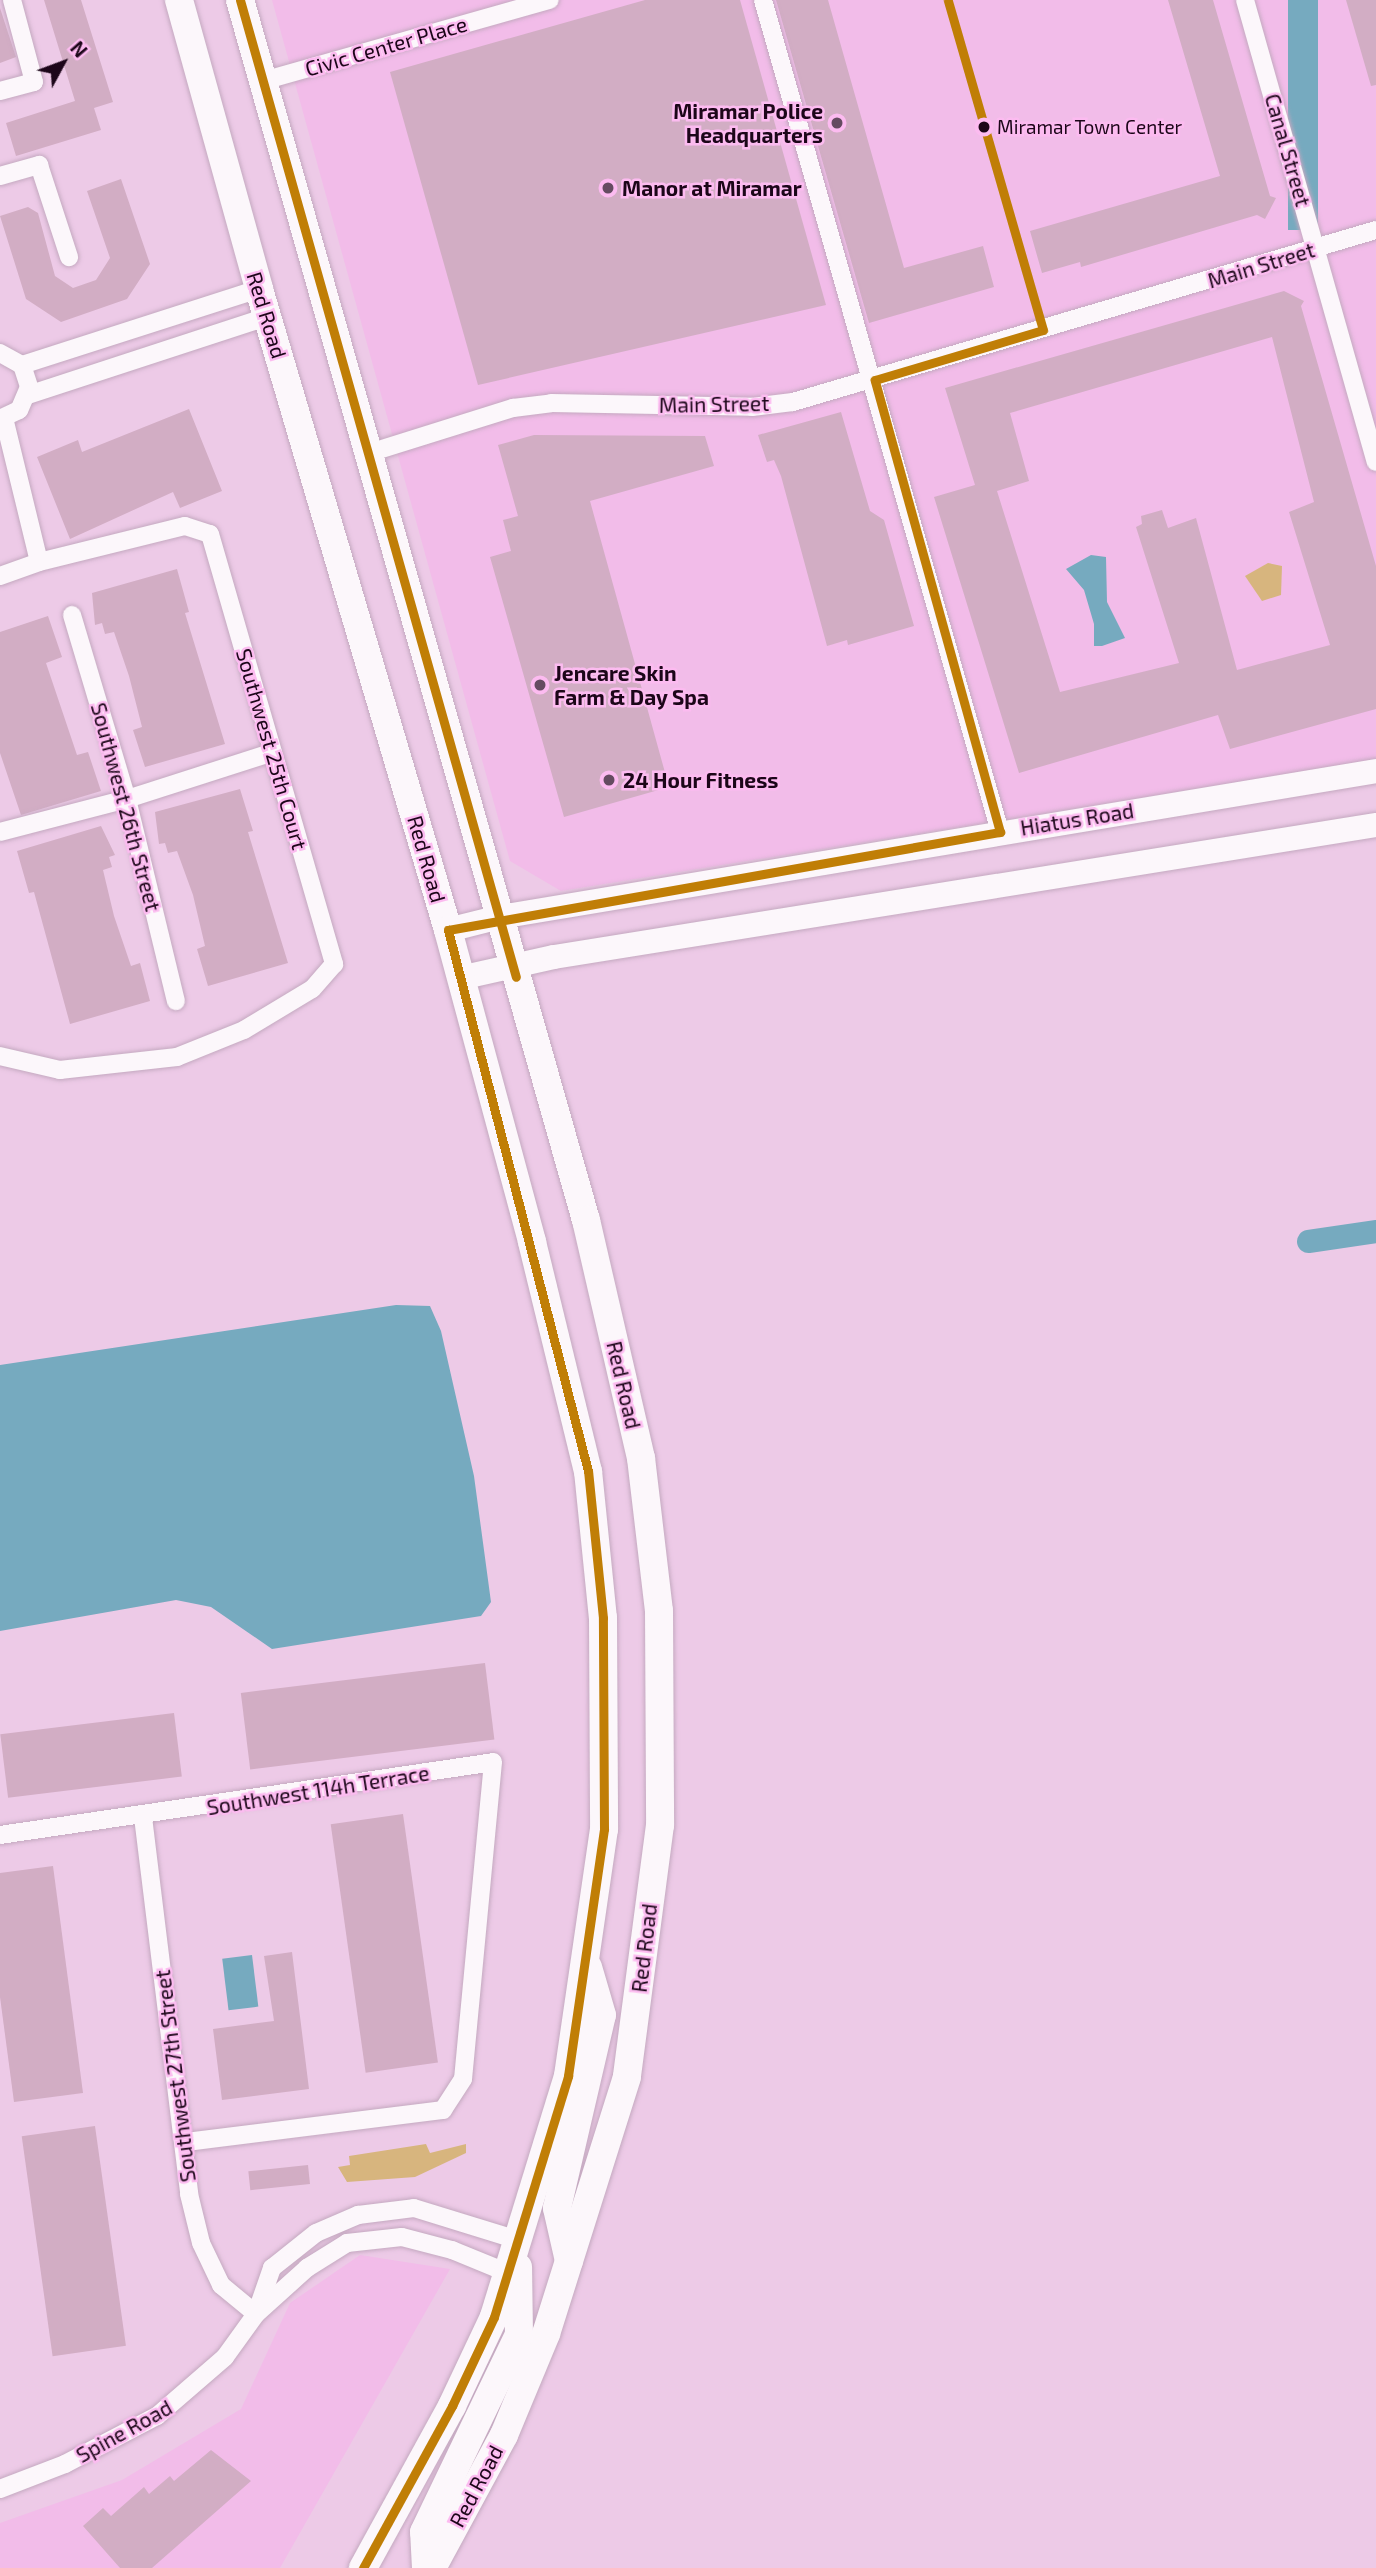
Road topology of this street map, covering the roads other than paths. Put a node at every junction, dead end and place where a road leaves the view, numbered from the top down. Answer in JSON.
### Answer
{"nodes":[{"id":1,"x":12,"y":0,"type":"edge"},
{"id":2,"x":179,"y":0,"type":"edge"},
{"id":3,"x":240,"y":0,"type":"edge"},
{"id":4,"x":550,"y":0,"type":"edge"},
{"id":5,"x":764,"y":0,"type":"edge"},
{"id":6,"x":1245,"y":0,"type":"edge"},
{"id":7,"x":263,"y":81,"type":"junction"},
{"id":8,"x":0,"y":91,"type":"edge"},
{"id":9,"x":0,"y":176,"type":"edge"},
{"id":10,"x":1376,"y":230,"type":"edge"},
{"id":11,"x":1316,"y":248,"type":"junction"},
{"id":12,"x":69,"y":257,"type":"dead end"},
{"id":13,"x":258,"y":289,"type":"junction"},
{"id":14,"x":267,"y":317,"type":"junction"},
{"id":15,"x":0,"y":353,"type":"edge"},
{"id":16,"x":22,"y":365,"type":"junction"},
{"id":17,"x":875,"y":380,"type":"junction"},
{"id":18,"x":28,"y":395,"type":"junction"},
{"id":19,"x":2,"y":418,"type":"edge"},
{"id":20,"x":369,"y":453,"type":"junction"},
{"id":21,"x":1376,"y":462,"type":"edge"},
{"id":22,"x":39,"y":562,"type":"junction"},
{"id":23,"x":0,"y":576,"type":"edge"},
{"id":24,"x":72,"y":615,"type":"dead end"},
{"id":25,"x":273,"y":752,"type":"junction"},
{"id":26,"x":1376,"y":771,"type":"edge"},
{"id":27,"x":127,"y":799,"type":"junction"},
{"id":28,"x":1376,"y":825,"type":"edge"},
{"id":29,"x":0,"y":832,"type":"edge"},
{"id":30,"x":1000,"y":832,"type":"junction"},
{"id":31,"x":500,"y":917,"type":"junction"},
{"id":32,"x":448,"y":930,"type":"junction"},
{"id":33,"x":513,"y":965,"type":"junction"},
{"id":34,"x":460,"y":978,"type":"junction"},
{"id":35,"x":176,"y":1001,"type":"dead end"},
{"id":36,"x":0,"y":1056,"type":"edge"},
{"id":37,"x":142,"y":1817,"type":"junction"},
{"id":38,"x":0,"y":1836,"type":"edge"},
{"id":39,"x":585,"y":1958,"type":"junction"},
{"id":40,"x":185,"y":2142,"type":"junction"},
{"id":41,"x":518,"y":2240,"type":"junction"},
{"id":42,"x":569,"y":2262,"type":"junction"},
{"id":43,"x":508,"y":2273,"type":"junction"},
{"id":44,"x":256,"y":2314,"type":"junction"},
{"id":45,"x":0,"y":2489,"type":"edge"},
{"id":46,"x":363,"y":2568,"type":"edge"},
{"id":47,"x":426,"y":2568,"type":"edge"},
{"id":48,"x":432,"y":2568,"type":"edge"}],
"edges":[{"from":1,"to":8,"type":"street"},
{"from":2,"to":13,"type":"highway","name":"Red Road"},
{"from":3,"to":7,"type":"highway","name":"Red Road"},
{"from":4,"to":7,"type":"street","name":"Civic Center Place"},
{"from":5,"to":17,"type":"street"},
{"from":6,"to":11,"type":"street","name":"Canal Street"},
{"from":7,"to":20,"type":"highway","name":"Red Road"},
{"from":9,"to":12,"type":"street"},
{"from":10,"to":11,"type":"street","name":"Main Street"},
{"from":11,"to":17,"type":"street","name":"Main Street"},
{"from":11,"to":21,"type":"street","name":"Canal Street"},
{"from":13,"to":14,"type":"highway","name":"Red Road"},
{"from":13,"to":16,"type":"street"},
{"from":14,"to":18,"type":"street"},
{"from":14,"to":32,"type":"highway","name":"Red Road"},
{"from":15,"to":16,"type":"street"},
{"from":16,"to":18,"type":"street"},
{"from":17,"to":20,"type":"street","name":"Main Street"},
{"from":17,"to":30,"type":"street"},
{"from":18,"to":19,"type":"street"},
{"from":19,"to":22,"type":"street"},
{"from":20,"to":31,"type":"highway","name":"Red Road"},
{"from":22,"to":23,"type":"street"},
{"from":22,"to":25,"type":"street","name":"Southwest 25th Court"},
{"from":24,"to":27,"type":"street","name":"Southwest 26th Street"},
{"from":25,"to":27,"type":"street"},
{"from":25,"to":36,"type":"street","name":"Southwest 25th Court"},
{"from":26,"to":30,"type":"main road","name":"Hiatus Road"},
{"from":27,"to":29,"type":"street"},
{"from":27,"to":35,"type":"street","name":"Southwest 26th Street"},
{"from":28,"to":33,"type":"main road"},
{"from":30,"to":31,"type":"main road","name":"Hiatus Road"},
{"from":31,"to":32,"type":"main road","name":"Hiatus Road"},
{"from":31,"to":33,"type":"highway","name":"Red Road"},
{"from":32,"to":34,"type":"highway","name":"Red Road"},
{"from":33,"to":34,"type":"main road"},
{"from":33,"to":42,"type":"highway","name":"Red Road"},
{"from":34,"to":39,"type":"highway","name":"Red Road"},
{"from":37,"to":38,"type":"street","name":"Southwest 114h Terrace"},
{"from":37,"to":40,"type":"street","name":"Southwest 27th Street"},
{"from":37,"to":40,"type":"street","name":"Southwest 114h Terrace"},
{"from":39,"to":41,"type":"highway","name":"Red Road"},
{"from":39,"to":42,"type":"highway"},
{"from":40,"to":44,"type":"street","name":"Southwest 27th Street"},
{"from":41,"to":43,"type":"highway","name":"Red Road"},
{"from":41,"to":44,"type":"street","name":"Spine Road"},
{"from":41,"to":47,"type":"highway"},
{"from":42,"to":48,"type":"highway","name":"Red Road"},
{"from":43,"to":44,"type":"street","name":"Spine Road"},
{"from":43,"to":46,"type":"highway","name":"Red Road"},
{"from":44,"to":45,"type":"street","name":"Spine Road"}]}
